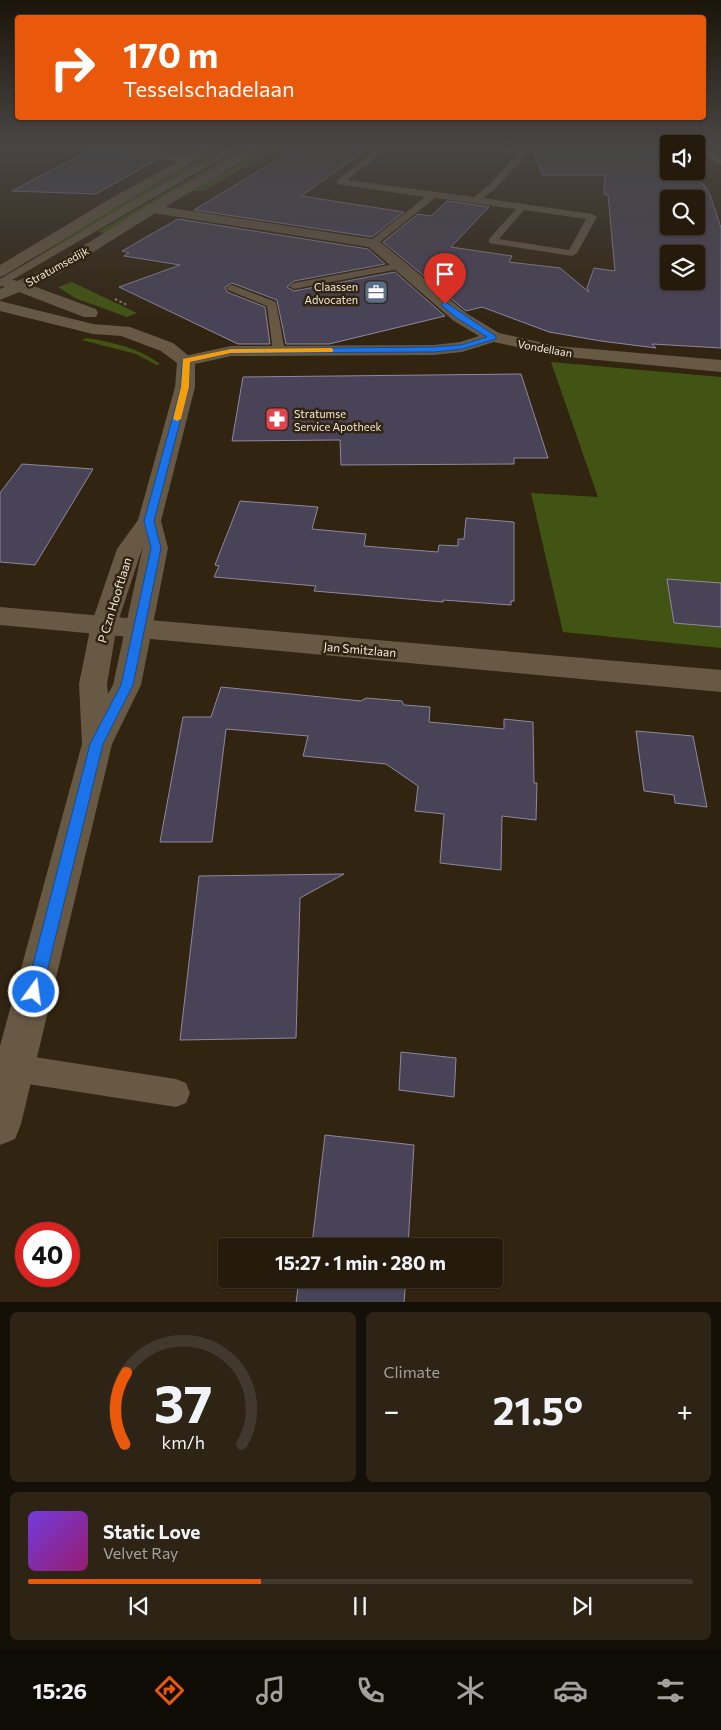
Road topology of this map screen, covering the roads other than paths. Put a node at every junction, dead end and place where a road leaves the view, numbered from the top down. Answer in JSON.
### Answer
{"nodes":[{"id":1,"x":112,"y":204,"type":"edge"},
{"id":2,"x":134,"y":204,"type":"edge"},
{"id":3,"x":163,"y":204,"type":"edge"},
{"id":4,"x":421,"y":204,"type":"edge"},
{"id":5,"x":501,"y":204,"type":"edge"},
{"id":6,"x":522,"y":207,"type":"junction"},
{"id":7,"x":152,"y":210,"type":"junction"},
{"id":8,"x":69,"y":228,"type":"junction"},
{"id":9,"x":22,"y":243,"type":"dead end"},
{"id":10,"x":372,"y":243,"type":"junction"},
{"id":11,"x":400,"y":266,"type":"junction"},
{"id":12,"x":4,"y":284,"type":"edge"},
{"id":13,"x":294,"y":286,"type":"dead end"},
{"id":14,"x":232,"y":288,"type":"dead end"},
{"id":15,"x":0,"y":306,"type":"edge"},
{"id":16,"x":124,"y":331,"type":"junction"},
{"id":17,"x":493,"y":337,"type":"junction"},
{"id":18,"x":279,"y":351,"type":"junction"},
{"id":19,"x":186,"y":361,"type":"junction"},
{"id":20,"x":721,"y":366,"type":"edge"},
{"id":21,"x":149,"y":521,"type":"junction"},
{"id":22,"x":0,"y":616,"type":"edge"},
{"id":23,"x":104,"y":625,"type":"junction"},
{"id":24,"x":150,"y":629,"type":"junction"},
{"id":25,"x":721,"y":681,"type":"edge"},
{"id":26,"x":97,"y":744,"type":"junction"},
{"id":27,"x":15,"y":1068,"type":"junction"},
{"id":28,"x":176,"y":1093,"type":"dead end"},
{"id":29,"x":0,"y":1124,"type":"edge"}],
"edges":[{"from":1,"to":8,"type":"street","name":"Stratumsedijk"},
{"from":2,"to":12,"type":"lane","name":"Stratumsedijk"},
{"from":3,"to":7,"type":"street","name":"Stratumsedijk"},
{"from":4,"to":10,"type":"lane"},
{"from":5,"to":6,"type":"lane"},
{"from":6,"to":6,"type":"lane"},
{"from":7,"to":10,"type":"street"},
{"from":7,"to":12,"type":"street","name":"Stratumsedijk"},
{"from":8,"to":9,"type":"street"},
{"from":8,"to":12,"type":"street","name":"Stratumsedijk"},
{"from":10,"to":11,"type":"street","name":"Vondellaan"},
{"from":11,"to":13,"type":"lane"},
{"from":11,"to":17,"type":"street","name":"Vondellaan"},
{"from":12,"to":16,"type":"street"},
{"from":14,"to":18,"type":"lane"},
{"from":15,"to":16,"type":"street"},
{"from":16,"to":19,"type":"street"},
{"from":17,"to":18,"type":"street"},
{"from":17,"to":20,"type":"street","name":"Vondellaan"},
{"from":18,"to":19,"type":"street"},
{"from":19,"to":21,"type":"street","name":"P Czn Hooftlaan"},
{"from":21,"to":23,"type":"street","name":"P Czn Hooftlaan"},
{"from":21,"to":24,"type":"street","name":"P Czn Hooftlaan"},
{"from":22,"to":23,"type":"street","name":"Jan Smitzlaan"},
{"from":23,"to":24,"type":"street","name":"Jan Smitzlaan"},
{"from":23,"to":26,"type":"street","name":"P Czn Hooftlaan"},
{"from":24,"to":25,"type":"street","name":"Jan Smitzlaan"},
{"from":24,"to":26,"type":"street","name":"P Czn Hooftlaan"},
{"from":26,"to":27,"type":"street","name":"P Czn Hooftlaan"},
{"from":27,"to":28,"type":"lane"},
{"from":27,"to":29,"type":"street","name":"P Czn Hooftlaan"}]}
